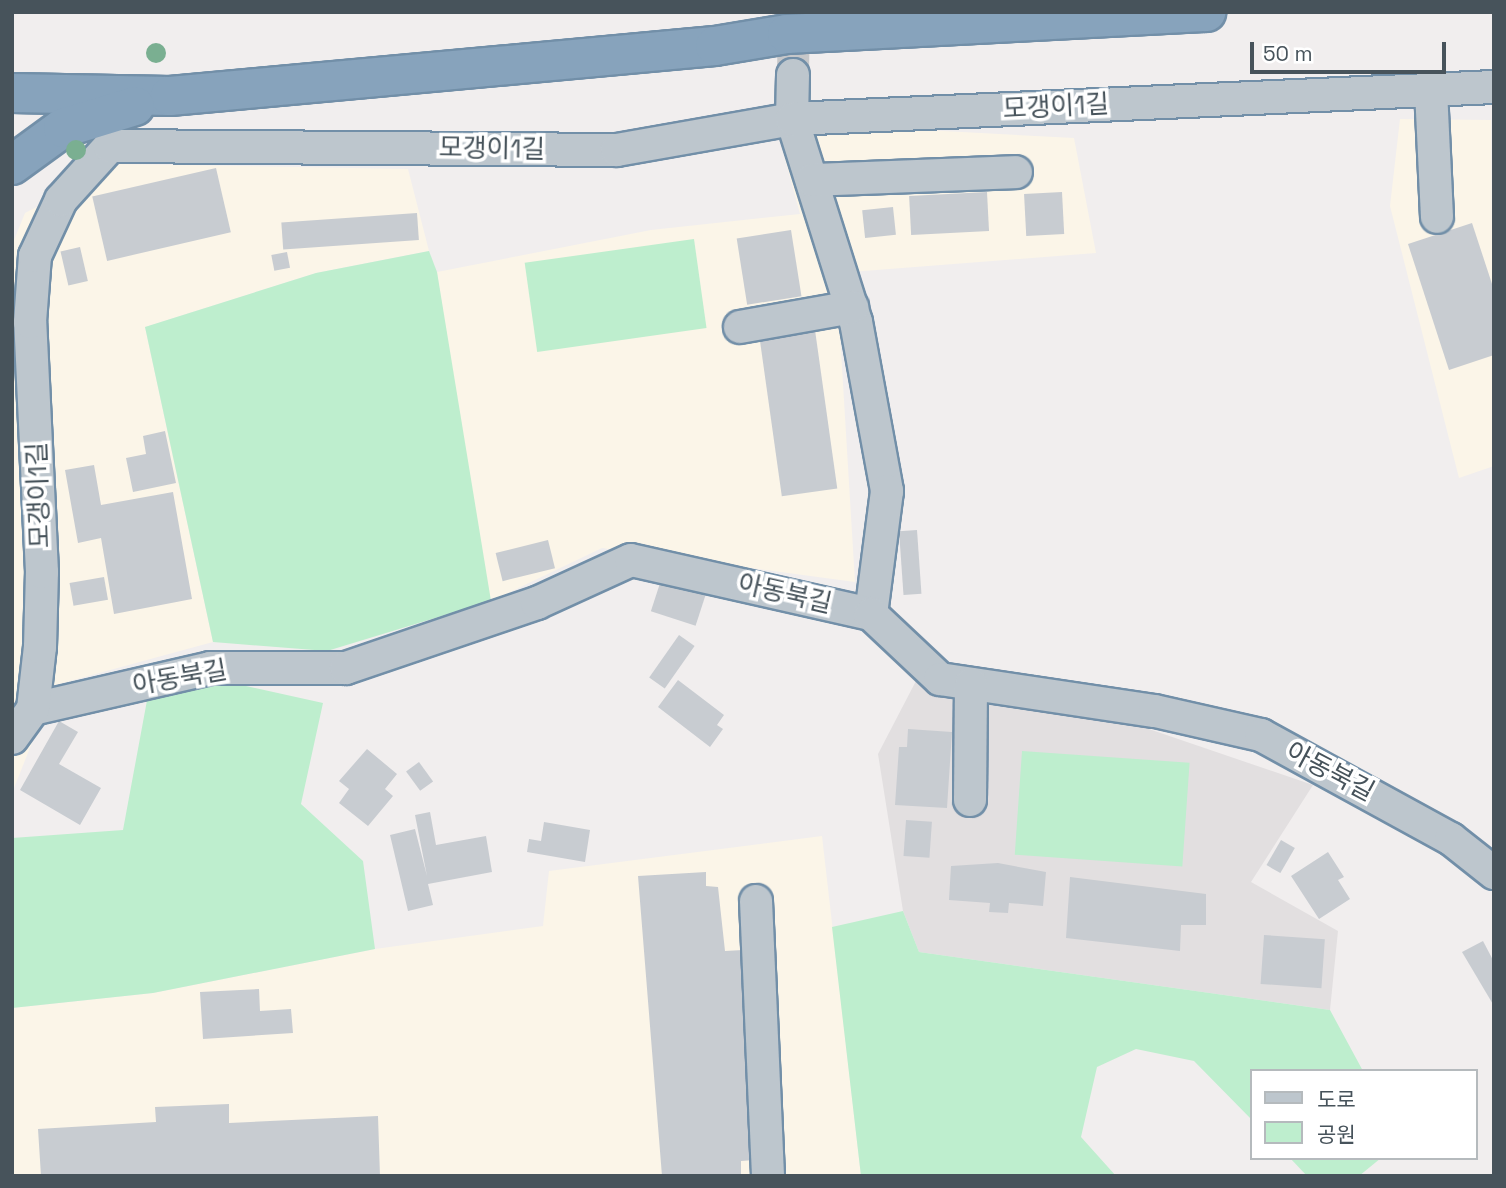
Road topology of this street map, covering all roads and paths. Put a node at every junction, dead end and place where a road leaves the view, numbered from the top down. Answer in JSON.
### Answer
{"nodes":[{"id":1,"x":1206,"y":12,"type":"edge"},
{"id":2,"x":793,"y":75,"type":"tunnel mouth"},
{"id":3,"x":1494,"y":87,"type":"edge"},
{"id":4,"x":1431,"y":90,"type":"junction"},
{"id":5,"x":12,"y":93,"type":"edge"},
{"id":6,"x":170,"y":96,"type":"junction"},
{"id":7,"x":792,"y":119,"type":"junction"},
{"id":8,"x":12,"y":164,"type":"edge"},
{"id":9,"x":1016,"y":172,"type":"dead end"},
{"id":10,"x":812,"y":180,"type":"junction"},
{"id":11,"x":1437,"y":217,"type":"dead end"},
{"id":12,"x":852,"y":307,"type":"junction"},
{"id":13,"x":740,"y":327,"type":"dead end"},
{"id":14,"x":36,"y":435,"type":"junction"},
{"id":15,"x":12,"y":455,"type":"edge"},
{"id":16,"x":872,"y":614,"type":"junction"},
{"id":17,"x":971,"y":684,"type":"junction"},
{"id":18,"x":33,"y":709,"type":"junction"},
{"id":19,"x":12,"y":738,"type":"edge"},
{"id":20,"x":970,"y":800,"type":"dead end"},
{"id":21,"x":1494,"y":873,"type":"edge"},
{"id":22,"x":756,"y":901,"type":"dead end"},
{"id":23,"x":768,"y":1176,"type":"edge"}],
"edges":[{"from":1,"to":6,"type":"highway"},
{"from":2,"to":7,"type":"street"},
{"from":3,"to":4,"type":"street","name":"모갱이1길"},
{"from":4,"to":7,"type":"street","name":"모갱이1길"},
{"from":4,"to":11,"type":"street"},
{"from":5,"to":6,"type":"highway"},
{"from":6,"to":8,"type":"highway"},
{"from":7,"to":10,"type":"street"},
{"from":7,"to":14,"type":"street","name":"모갱이1길"},
{"from":9,"to":10,"type":"street"},
{"from":10,"to":12,"type":"street"},
{"from":12,"to":13,"type":"street"},
{"from":12,"to":16,"type":"street"},
{"from":14,"to":15,"type":"street"},
{"from":14,"to":18,"type":"street","name":"모갱이1길"},
{"from":16,"to":17,"type":"street","name":"아동북길"},
{"from":16,"to":18,"type":"street","name":"아동북길"},
{"from":17,"to":20,"type":"street"},
{"from":17,"to":21,"type":"street","name":"아동북길"},
{"from":18,"to":19,"type":"street"},
{"from":22,"to":23,"type":"street"}]}
